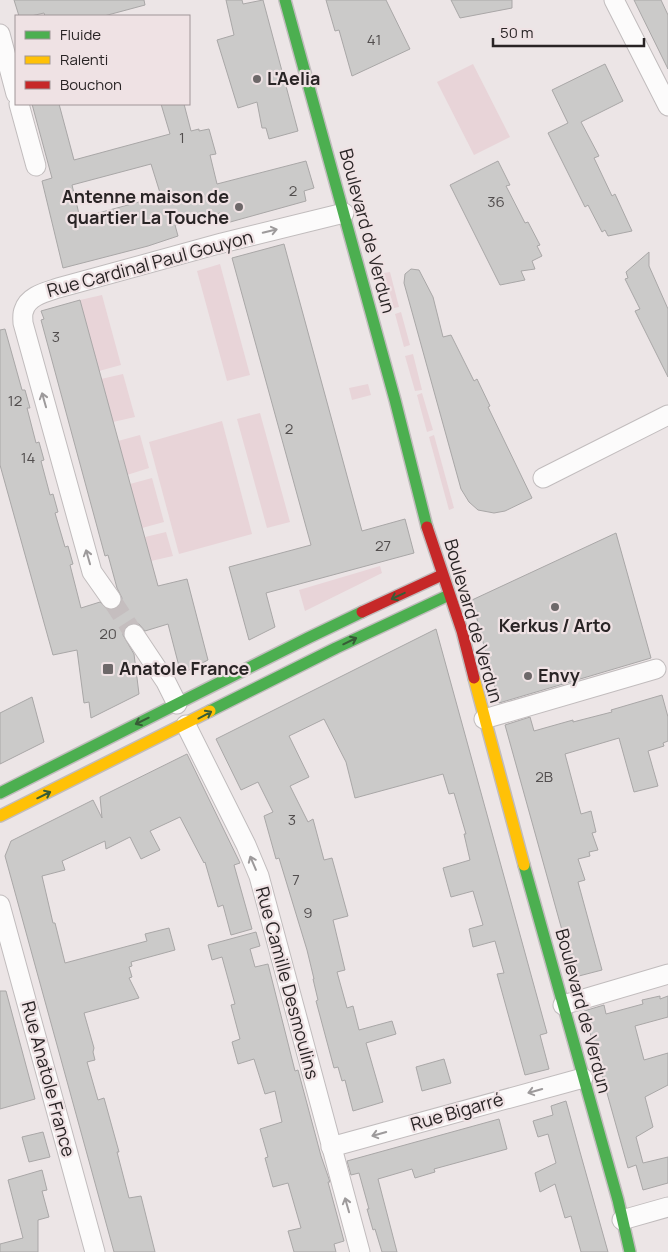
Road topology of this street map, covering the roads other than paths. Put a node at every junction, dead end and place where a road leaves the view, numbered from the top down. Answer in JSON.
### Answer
{"nodes":[{"id":1,"x":285,"y":0,"type":"edge"},
{"id":2,"x":614,"y":0,"type":"edge"},
{"id":3,"x":0,"y":34,"type":"edge"},
{"id":4,"x":15,"y":90,"type":"edge"},
{"id":5,"x":19,"y":105,"type":"edge"},
{"id":6,"x":668,"y":106,"type":"edge"},
{"id":7,"x":36,"y":166,"type":"dead end"},
{"id":8,"x":344,"y":213,"type":"junction"},
{"id":9,"x":668,"y":414,"type":"edge"},
{"id":10,"x":543,"y":478,"type":"dead end"},
{"id":11,"x":442,"y":575,"type":"junction"},
{"id":12,"x":449,"y":595,"type":"junction"},
{"id":13,"x":111,"y":599,"type":"tunnel mouth"},
{"id":14,"x":134,"y":634,"type":"tunnel mouth"},
{"id":15,"x":656,"y":669,"type":"dead end"},
{"id":16,"x":177,"y":704,"type":"junction"},
{"id":17,"x":484,"y":719,"type":"junction"},
{"id":18,"x":186,"y":725,"type":"junction"},
{"id":19,"x":0,"y":793,"type":"edge"},
{"id":20,"x":0,"y":816,"type":"edge"},
{"id":21,"x":0,"y":905,"type":"edge"},
{"id":22,"x":668,"y":974,"type":"edge"},
{"id":23,"x":563,"y":1005,"type":"junction"},
{"id":24,"x":582,"y":1078,"type":"junction"},
{"id":25,"x":331,"y":1147,"type":"junction"},
{"id":26,"x":668,"y":1207,"type":"edge"},
{"id":27,"x":622,"y":1220,"type":"junction"},
{"id":28,"x":95,"y":1252,"type":"edge"},
{"id":29,"x":360,"y":1252,"type":"edge"},
{"id":30,"x":630,"y":1252,"type":"edge"}],
"edges":[{"from":1,"to":8,"type":"main road","name":"Boulevard de Verdun"},
{"from":2,"to":6,"type":"street"},
{"from":3,"to":4,"type":"street"},
{"from":5,"to":7,"type":"street"},
{"from":8,"to":11,"type":"main road","name":"Boulevard de Verdun"},
{"from":13,"to":8,"type":"street","name":"Rue Cardinal Paul Gouyon","one_way":true},
{"from":9,"to":10,"type":"street"},
{"from":11,"to":12,"type":"main road","name":"Boulevard de Verdun"},
{"from":11,"to":16,"type":"main road","one_way":true},
{"from":12,"to":17,"type":"main road","name":"Boulevard de Verdun"},
{"from":18,"to":12,"type":"main road","one_way":true},
{"from":14,"to":16,"type":"street"},
{"from":15,"to":17,"type":"street"},
{"from":16,"to":19,"type":"main road","one_way":true},
{"from":17,"to":23,"type":"main road","name":"Boulevard de Verdun"},
{"from":20,"to":18,"type":"main road","one_way":true},
{"from":25,"to":18,"type":"street","name":"Rue Camille Desmoulins","one_way":true},
{"from":21,"to":28,"type":"street","name":"Rue Anatole France"},
{"from":22,"to":23,"type":"street"},
{"from":23,"to":24,"type":"main road","name":"Boulevard de Verdun"},
{"from":24,"to":25,"type":"street","name":"Rue Bigarré","one_way":true},
{"from":24,"to":27,"type":"main road","name":"Boulevard de Verdun"},
{"from":29,"to":25,"type":"street","name":"Rue Camille Desmoulins","one_way":true},
{"from":26,"to":27,"type":"street"},
{"from":27,"to":30,"type":"main road","name":"Boulevard de Verdun"}]}
